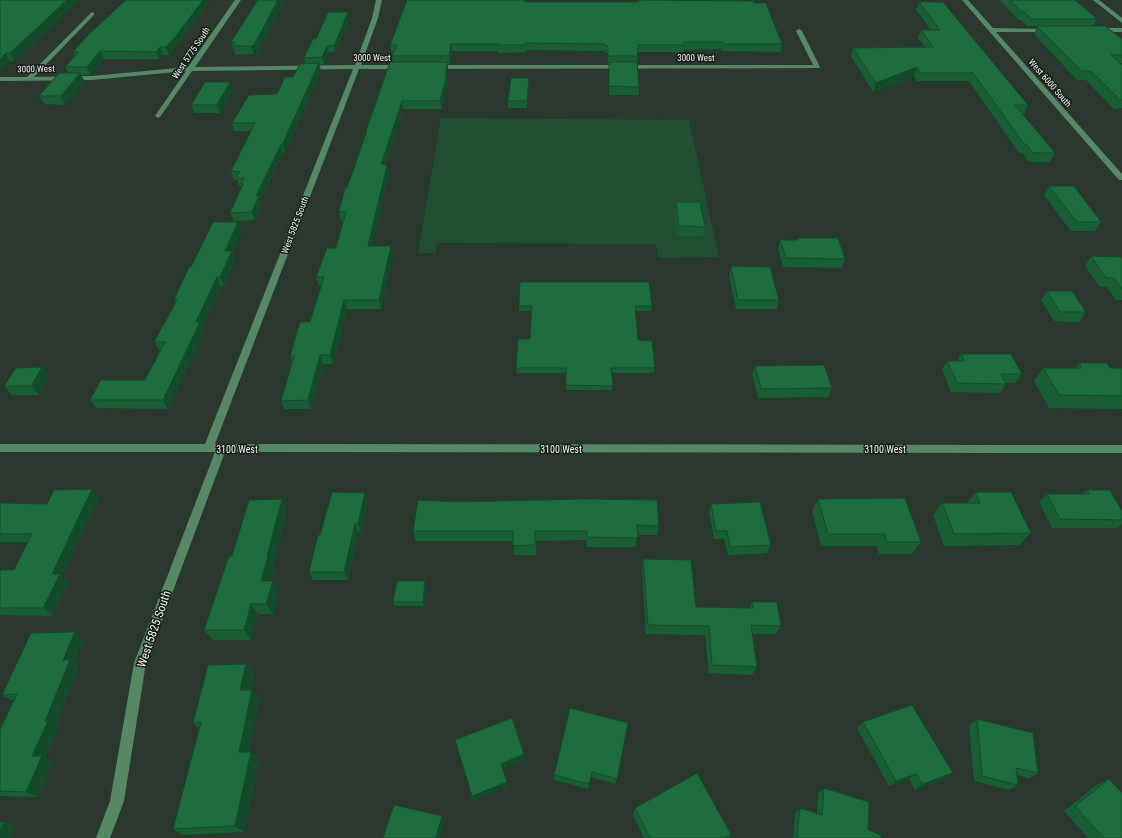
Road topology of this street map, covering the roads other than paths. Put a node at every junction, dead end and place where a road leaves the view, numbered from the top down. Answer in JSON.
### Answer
{"nodes":[{"id":1,"x":238,"y":0,"type":"edge"},
{"id":2,"x":379,"y":0,"type":"edge"},
{"id":3,"x":965,"y":0,"type":"edge"},
{"id":4,"x":1096,"y":0,"type":"edge"},
{"id":5,"x":92,"y":14,"type":"dead end"},
{"id":6,"x":1122,"y":21,"type":"edge"},
{"id":7,"x":992,"y":30,"type":"junction"},
{"id":8,"x":1052,"y":30,"type":"edge"},
{"id":9,"x":1091,"y":30,"type":"edge"},
{"id":10,"x":1122,"y":30,"type":"edge"},
{"id":11,"x":799,"y":31,"type":"dead end"},
{"id":12,"x":357,"y":67,"type":"junction"},
{"id":13,"x":405,"y":67,"type":"edge"},
{"id":14,"x":429,"y":67,"type":"edge"},
{"id":15,"x":191,"y":69,"type":"junction"},
{"id":16,"x":0,"y":79,"type":"edge"},
{"id":17,"x":28,"y":79,"type":"junction"},
{"id":18,"x":158,"y":116,"type":"dead end"},
{"id":19,"x":1122,"y":178,"type":"edge"},
{"id":20,"x":0,"y":448,"type":"edge"},
{"id":21,"x":215,"y":449,"type":"junction"},
{"id":22,"x":1122,"y":449,"type":"edge"},
{"id":23,"x":103,"y":838,"type":"edge"}],
"edges":[{"from":1,"to":15,"type":"street","name":"West 5775 South"},
{"from":2,"to":12,"type":"street","name":"West 5825 South"},
{"from":3,"to":7,"type":"street","name":"West 6000 South"},
{"from":4,"to":6,"type":"street"},
{"from":5,"to":17,"type":"street"},
{"from":7,"to":8,"type":"street"},
{"from":7,"to":19,"type":"street","name":"West 6000 South"},
{"from":9,"to":10,"type":"street"},
{"from":11,"to":14,"type":"street","name":"3000 West"},
{"from":12,"to":13,"type":"street","name":"3000 West"},
{"from":12,"to":15,"type":"street","name":"3000 West"},
{"from":12,"to":21,"type":"street","name":"West 5825 South"},
{"from":15,"to":17,"type":"street","name":"3000 West"},
{"from":15,"to":18,"type":"street","name":"West 5775 South"},
{"from":16,"to":17,"type":"street","name":"3000 West"},
{"from":20,"to":21,"type":"street","name":"3100 West"},
{"from":21,"to":22,"type":"street","name":"3100 West"},
{"from":21,"to":23,"type":"street","name":"West 5825 South"}]}
